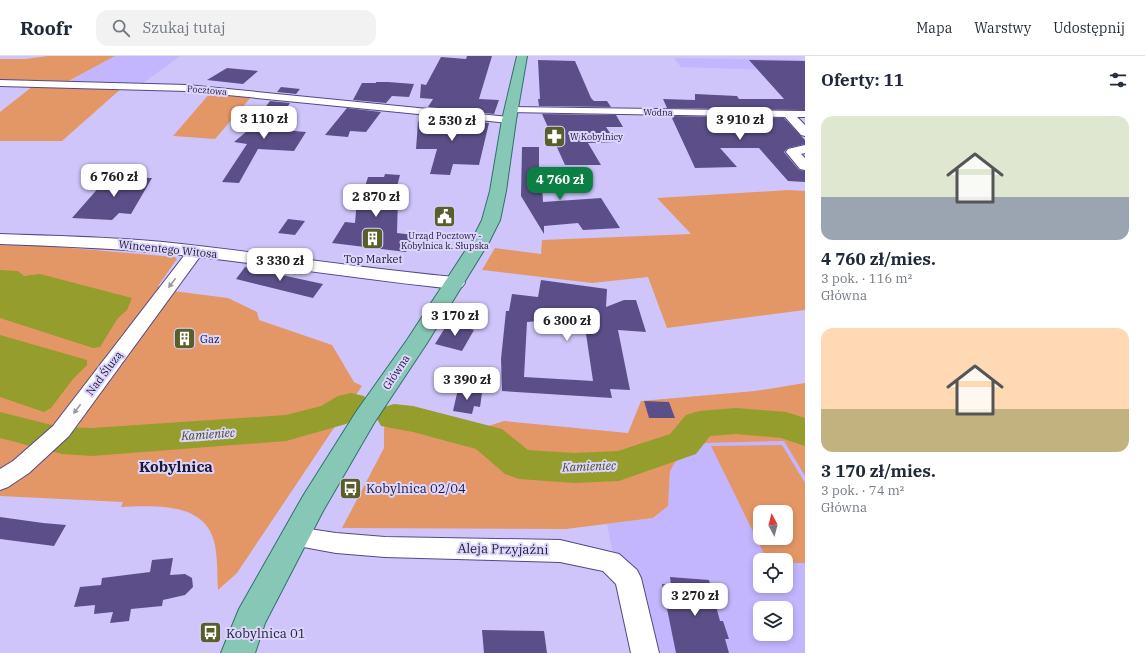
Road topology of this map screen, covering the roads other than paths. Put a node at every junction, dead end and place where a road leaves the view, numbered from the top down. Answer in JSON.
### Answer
{"nodes":[{"id":1,"x":522,"y":56,"type":"edge"},
{"id":2,"x":0,"y":83,"type":"edge"},
{"id":3,"x":787,"y":113,"type":"junction"},
{"id":4,"x":805,"y":114,"type":"edge"},
{"id":5,"x":510,"y":115,"type":"junction"},
{"id":6,"x":805,"y":132,"type":"edge"},
{"id":7,"x":805,"y":149,"type":"edge"},
{"id":8,"x":805,"y":166,"type":"edge"},
{"id":9,"x":0,"y":239,"type":"edge"},
{"id":10,"x":196,"y":251,"type":"junction"},
{"id":11,"x":455,"y":283,"type":"junction"},
{"id":12,"x":0,"y":481,"type":"edge"},
{"id":13,"x":296,"y":537,"type":"junction"},
{"id":14,"x":238,"y":653,"type":"edge"},
{"id":15,"x":645,"y":653,"type":"edge"}],
"edges":[{"from":1,"to":5,"type":"main road","name":"Główna"},
{"from":2,"to":5,"type":"street","name":"Pocztowa"},
{"from":3,"to":4,"type":"street","name":"Wodna"},
{"from":3,"to":5,"type":"street","name":"Wodna"},
{"from":3,"to":6,"type":"street"},
{"from":5,"to":11,"type":"main road","name":"Główna"},
{"from":7,"to":8,"type":"street"},
{"from":9,"to":10,"type":"street","name":"Wincentego Witosa"},
{"from":10,"to":11,"type":"street","name":"Wincentego Witosa"},
{"from":10,"to":12,"type":"street","name":"Nad Śluzą","one_way":true},
{"from":11,"to":13,"type":"main road","name":"Główna"},
{"from":13,"to":14,"type":"main road","name":"Główna"},
{"from":13,"to":15,"type":"street","name":"Aleja Przyjaźni"}]}
